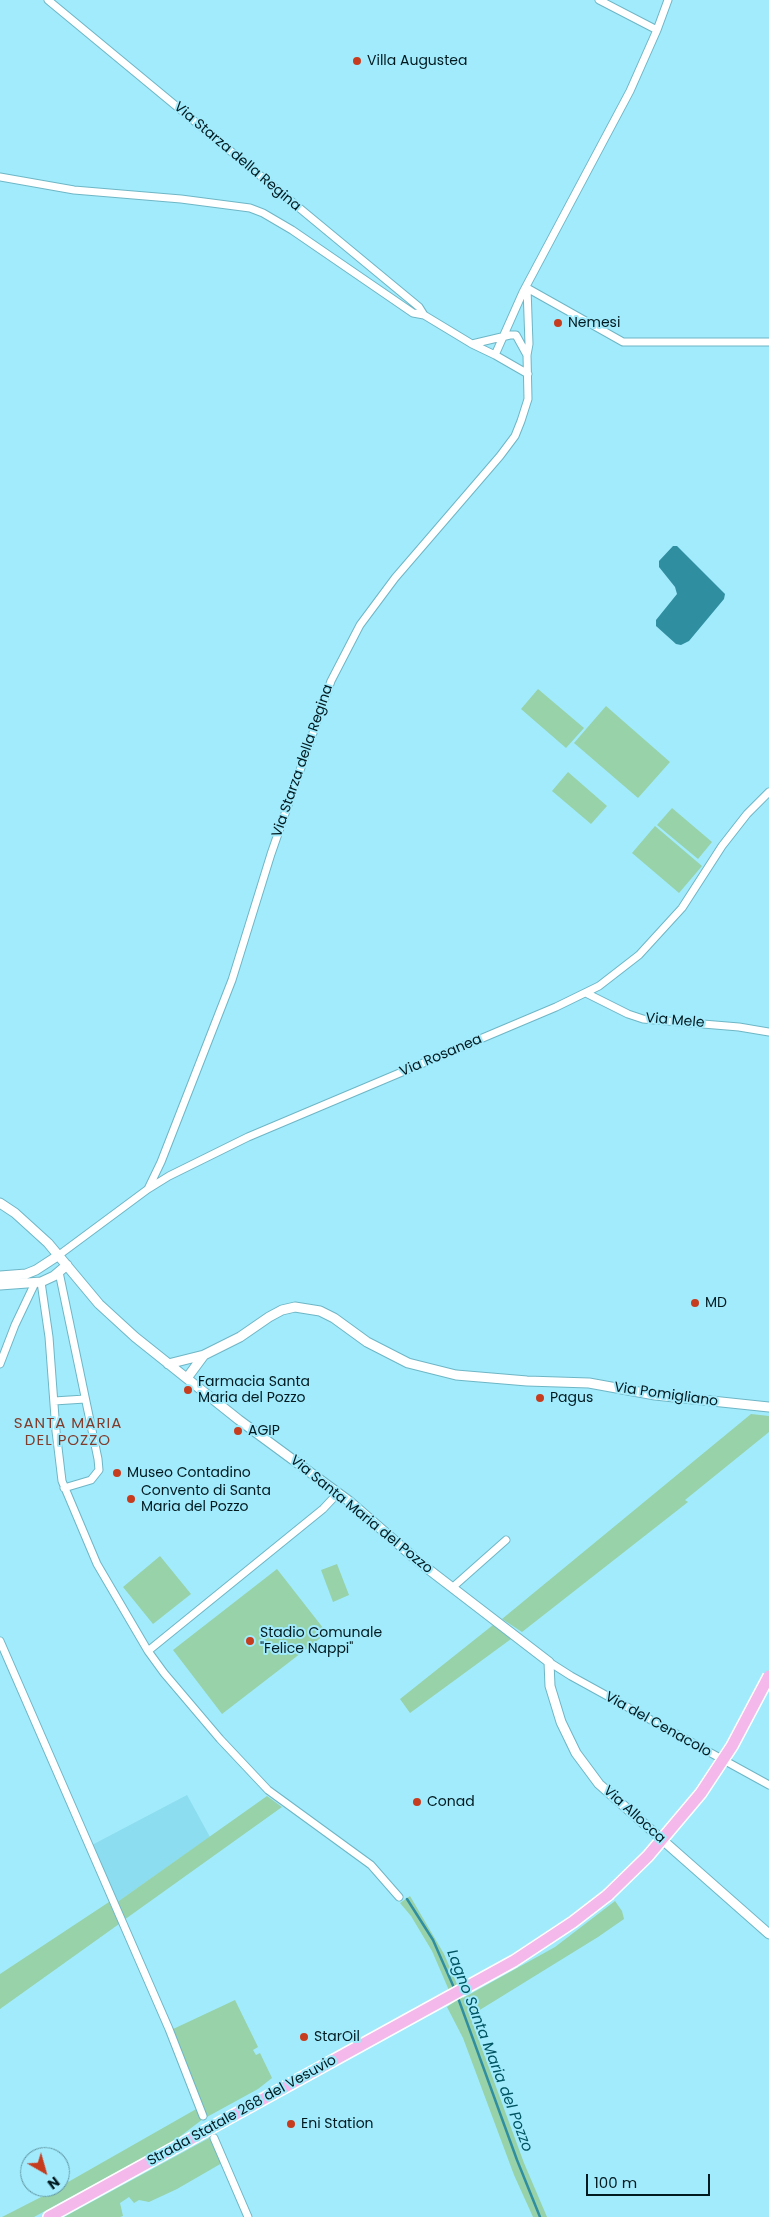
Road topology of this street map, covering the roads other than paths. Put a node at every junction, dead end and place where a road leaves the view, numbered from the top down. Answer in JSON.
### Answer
{"nodes":[{"id":1,"x":48,"y":0,"type":"edge"},
{"id":2,"x":599,"y":0,"type":"edge"},
{"id":3,"x":668,"y":0,"type":"edge"},
{"id":4,"x":657,"y":30,"type":"junction"},
{"id":5,"x":0,"y":177,"type":"edge"},
{"id":6,"x":527,"y":288,"type":"junction"},
{"id":7,"x":424,"y":315,"type":"junction"},
{"id":8,"x":502,"y":337,"type":"junction"},
{"id":9,"x":769,"y":342,"type":"edge"},
{"id":10,"x":472,"y":344,"type":"junction"},
{"id":11,"x":495,"y":355,"type":"junction"},
{"id":12,"x":527,"y":356,"type":"junction"},
{"id":13,"x":528,"y":374,"type":"junction"},
{"id":14,"x":769,"y":792,"type":"edge"},
{"id":15,"x":586,"y":993,"type":"junction"},
{"id":16,"x":769,"y":1032,"type":"edge"},
{"id":17,"x":148,"y":1189,"type":"junction"},
{"id":18,"x":0,"y":1203,"type":"edge"},
{"id":19,"x":59,"y":1255,"type":"junction"},
{"id":20,"x":67,"y":1265,"type":"junction"},
{"id":21,"x":59,"y":1272,"type":"junction"},
{"id":22,"x":0,"y":1276,"type":"edge"},
{"id":23,"x":38,"y":1283,"type":"junction"},
{"id":24,"x":0,"y":1285,"type":"edge"},
{"id":25,"x":204,"y":1355,"type":"junction"},
{"id":26,"x":0,"y":1364,"type":"edge"},
{"id":27,"x":168,"y":1364,"type":"junction"},
{"id":28,"x":187,"y":1378,"type":"junction"},
{"id":29,"x":85,"y":1399,"type":"junction"},
{"id":30,"x":54,"y":1402,"type":"junction"},
{"id":31,"x":769,"y":1407,"type":"edge"},
{"id":32,"x":64,"y":1488,"type":"junction"},
{"id":33,"x":338,"y":1493,"type":"junction"},
{"id":34,"x":506,"y":1540,"type":"dead end"},
{"id":35,"x":453,"y":1588,"type":"junction"},
{"id":36,"x":0,"y":1641,"type":"edge"},
{"id":37,"x":148,"y":1651,"type":"junction"},
{"id":38,"x":549,"y":1662,"type":"junction"},
{"id":39,"x":769,"y":1676,"type":"edge"},
{"id":40,"x":769,"y":1784,"type":"edge"},
{"id":41,"x":399,"y":1896,"type":"dead end"},
{"id":42,"x":769,"y":1934,"type":"edge"},
{"id":43,"x":203,"y":2116,"type":"dead end"},
{"id":44,"x":214,"y":2138,"type":"dead end"},
{"id":45,"x":49,"y":2217,"type":"edge"},
{"id":46,"x":248,"y":2217,"type":"edge"}],
"edges":[{"from":1,"to":7,"type":"street","name":"Via Starza della Regina"},
{"from":2,"to":4,"type":"street"},
{"from":3,"to":4,"type":"street","name":"Via Starza della Regina"},
{"from":4,"to":6,"type":"street","name":"Via Starza della Regina"},
{"from":5,"to":7,"type":"street","name":"Via Starza della Regina"},
{"from":6,"to":8,"type":"street","name":"Via Starza della Regina"},
{"from":6,"to":9,"type":"street"},
{"from":6,"to":12,"type":"street","name":"Via Starza della Regina"},
{"from":7,"to":10,"type":"street","name":"Via Starza della Regina"},
{"from":8,"to":10,"type":"street"},
{"from":8,"to":11,"type":"street","name":"Via Starza della Regina"},
{"from":8,"to":12,"type":"street","name":"Via Starza della Regina"},
{"from":10,"to":11,"type":"street","name":"Via Starza della Regina"},
{"from":11,"to":13,"type":"street","name":"Via Starza della Regina"},
{"from":12,"to":13,"type":"street","name":"Via Starza della Regina"},
{"from":13,"to":17,"type":"street","name":"Via Starza della Regina"},
{"from":14,"to":15,"type":"street","name":"Via Rosanea"},
{"from":15,"to":16,"type":"street","name":"Via Mele"},
{"from":15,"to":17,"type":"street","name":"Via Rosanea"},
{"from":17,"to":19,"type":"street","name":"Via Rosanea"},
{"from":18,"to":19,"type":"street","name":"Via Santa Maria del Pozzo"},
{"from":19,"to":20,"type":"street","name":"Via Santa Maria del Pozzo"},
{"from":19,"to":22,"type":"street"},
{"from":20,"to":21,"type":"street"},
{"from":20,"to":27,"type":"street","name":"Via Santa Maria del Pozzo"},
{"from":21,"to":23,"type":"street"},
{"from":21,"to":29,"type":"street"},
{"from":23,"to":24,"type":"street"},
{"from":23,"to":26,"type":"street"},
{"from":23,"to":30,"type":"street"},
{"from":25,"to":27,"type":"street","name":"Via Pomigliano"},
{"from":25,"to":28,"type":"street","name":"Via Pomigliano"},
{"from":25,"to":31,"type":"street","name":"Via Pomigliano"},
{"from":27,"to":28,"type":"street","name":"Via Santa Maria del Pozzo"},
{"from":28,"to":33,"type":"street","name":"Via Santa Maria del Pozzo"},
{"from":29,"to":30,"type":"street"},
{"from":29,"to":32,"type":"street"},
{"from":30,"to":32,"type":"street"},
{"from":32,"to":37,"type":"street"},
{"from":33,"to":35,"type":"street","name":"Via Santa Maria del Pozzo"},
{"from":33,"to":37,"type":"street"},
{"from":34,"to":35,"type":"street"},
{"from":35,"to":38,"type":"street","name":"Via Santa Maria del Pozzo"},
{"from":36,"to":43,"type":"street"},
{"from":37,"to":41,"type":"street"},
{"from":38,"to":40,"type":"street","name":"Via del Cenacolo"},
{"from":38,"to":42,"type":"street","name":"Via Allocca"},
{"from":39,"to":45,"type":"highway","name":"Strada Statale 268 del Vesuvio","bridge":true},
{"from":44,"to":46,"type":"street"}]}
